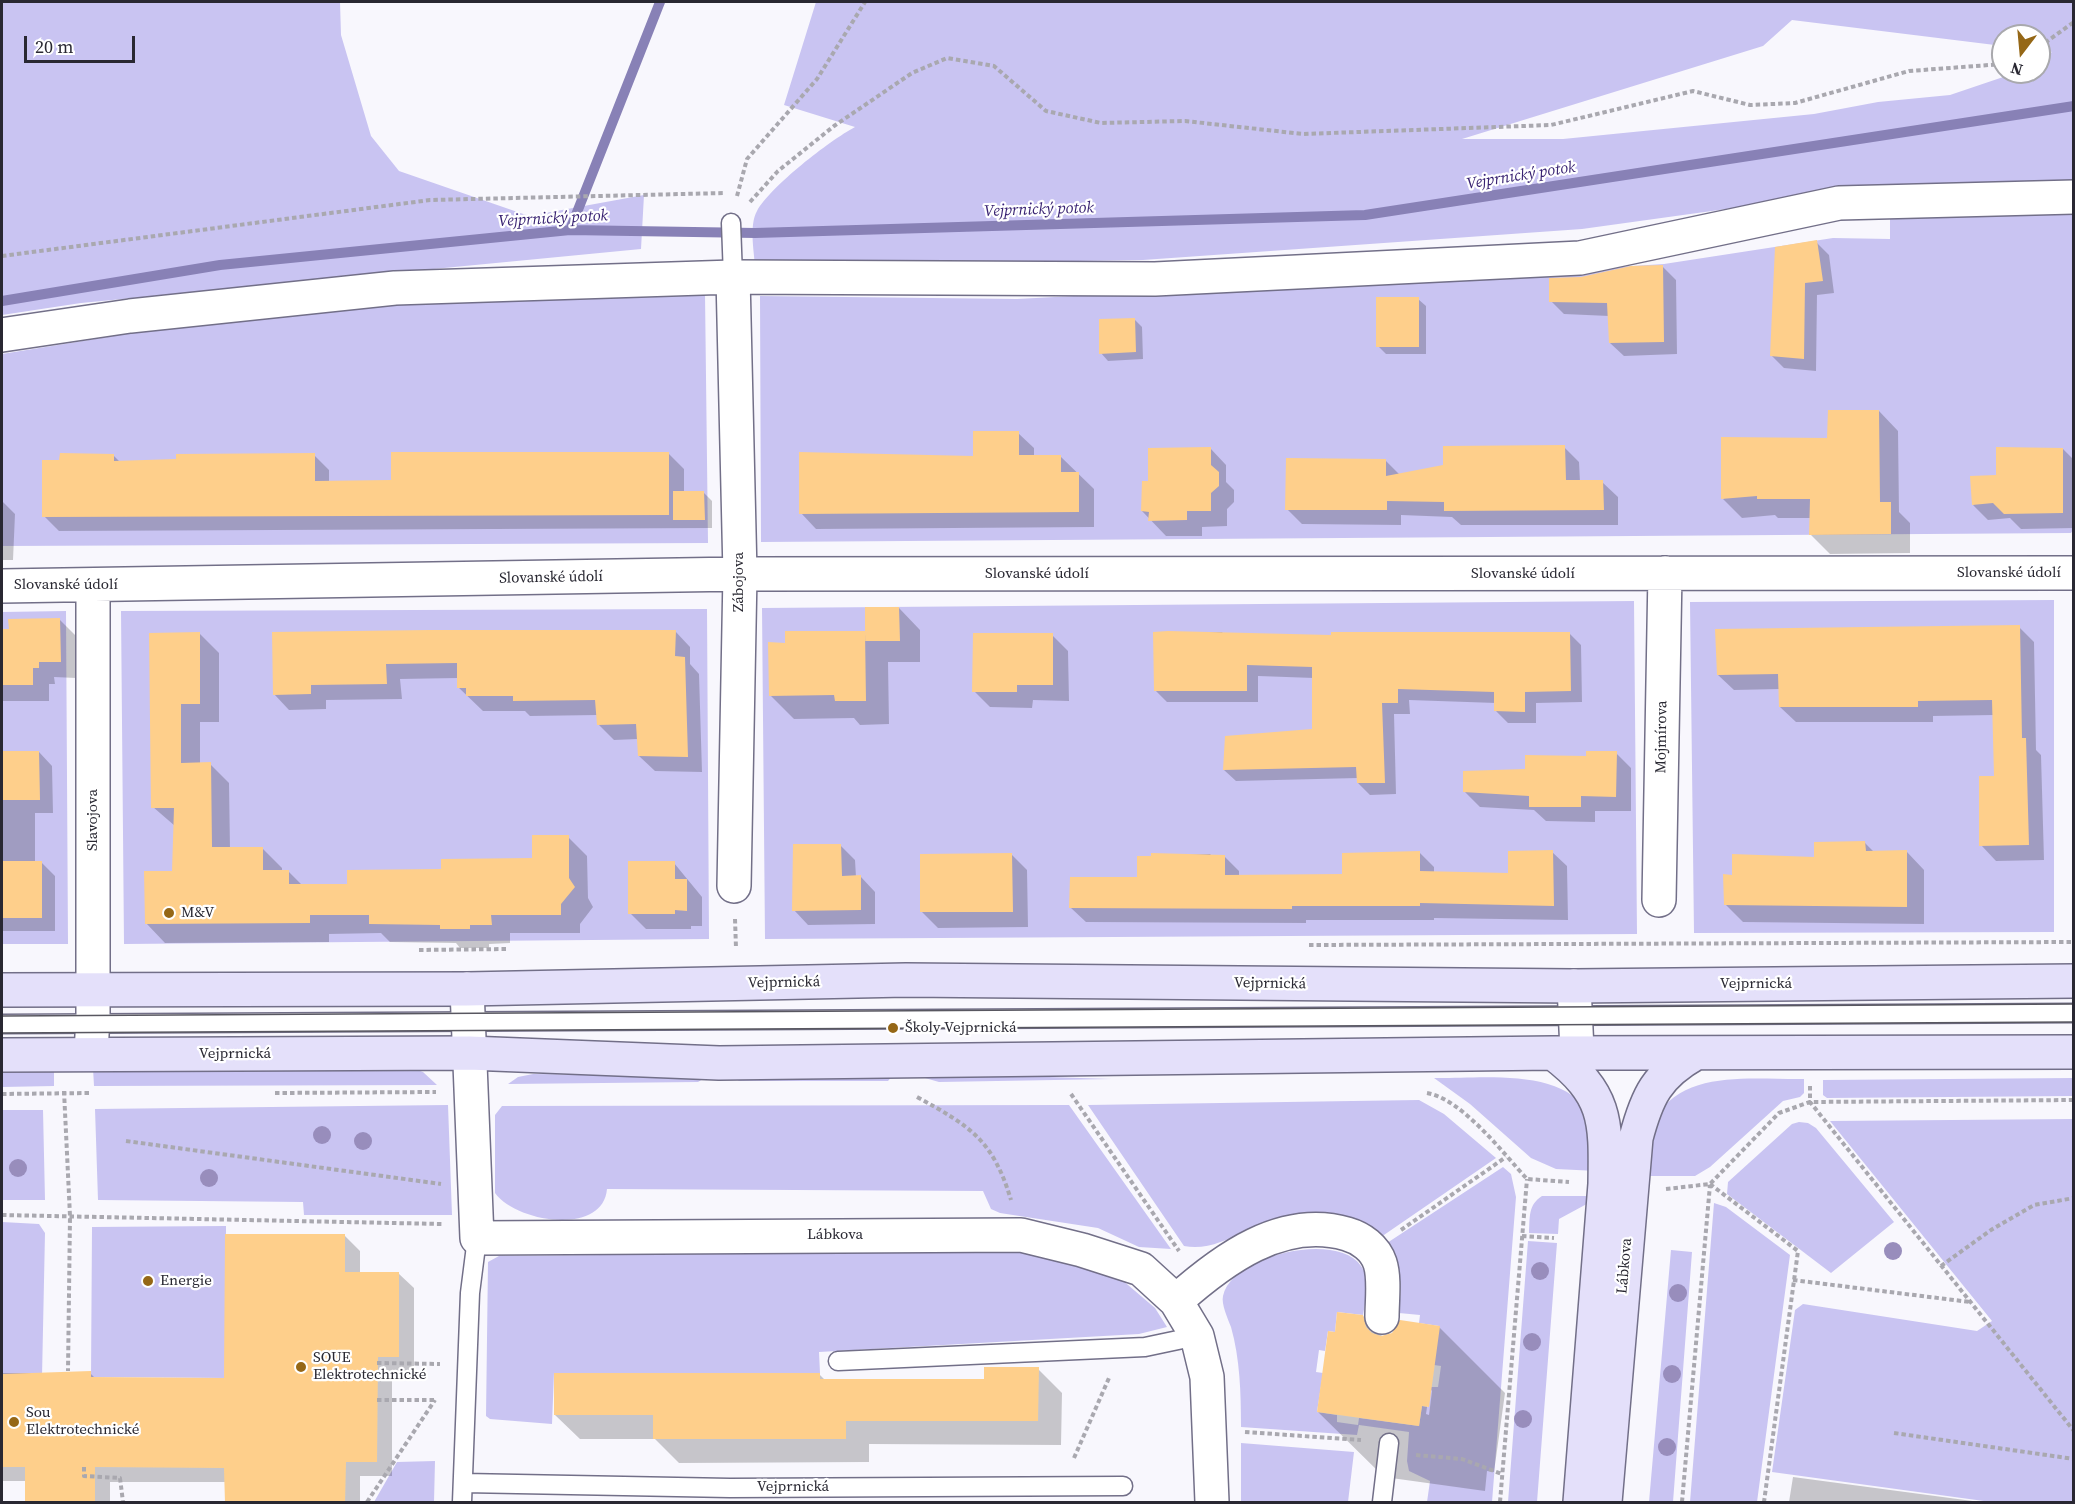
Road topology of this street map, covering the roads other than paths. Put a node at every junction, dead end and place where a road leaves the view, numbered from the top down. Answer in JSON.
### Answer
{"nodes":[{"id":1,"x":2073,"y":197,"type":"edge"},
{"id":2,"x":731,"y":223,"type":"road end"},
{"id":3,"x":733,"y":270,"type":"junction"},
{"id":4,"x":2,"y":334,"type":"edge"},
{"id":5,"x":1665,"y":573,"type":"junction"},
{"id":6,"x":2073,"y":573,"type":"edge"},
{"id":7,"x":740,"y":574,"type":"junction"},
{"id":8,"x":2,"y":586,"type":"edge"},
{"id":9,"x":93,"y":586,"type":"junction"},
{"id":10,"x":734,"y":886,"type":"dead end"},
{"id":11,"x":1659,"y":900,"type":"road end"},
{"id":12,"x":2073,"y":981,"type":"edge"},
{"id":13,"x":467,"y":989,"type":"junction"},
{"id":14,"x":2,"y":990,"type":"edge"},
{"id":15,"x":93,"y":990,"type":"junction"},
{"id":16,"x":1574,"y":1001,"type":"junction"},
{"id":17,"x":2073,"y":1013,"type":"edge"},
{"id":18,"x":2,"y":1024,"type":"edge"},
{"id":19,"x":468,"y":1038,"type":"junction"},
{"id":20,"x":92,"y":1039,"type":"junction"},
{"id":21,"x":2073,"y":1052,"type":"edge"},
{"id":22,"x":1696,"y":1053,"type":"junction"},
{"id":23,"x":2,"y":1055,"type":"edge"},
{"id":24,"x":1569,"y":1059,"type":"junction"},
{"id":25,"x":477,"y":1238,"type":"junction"},
{"id":26,"x":1176,"y":1301,"type":"junction"},
{"id":27,"x":1382,"y":1317,"type":"dead end"},
{"id":28,"x":1197,"y":1336,"type":"junction"},
{"id":29,"x":838,"y":1361,"type":"dead end"},
{"id":30,"x":1389,"y":1443,"type":"road end"},
{"id":31,"x":464,"y":1483,"type":"junction"},
{"id":32,"x":1123,"y":1486,"type":"dead end"},
{"id":33,"x":462,"y":1503,"type":"edge"},
{"id":34,"x":1212,"y":1503,"type":"edge"},
{"id":35,"x":1382,"y":1503,"type":"edge"},
{"id":36,"x":1580,"y":1503,"type":"edge"},
{"id":37,"x":1605,"y":1503,"type":"edge"}],
"edges":[{"from":1,"to":3,"type":"street"},
{"from":2,"to":3,"type":"lane"},
{"from":3,"to":4,"type":"street"},
{"from":3,"to":7,"type":"street","name":"Zábojova"},
{"from":5,"to":6,"type":"street","name":"Slovanské údolí"},
{"from":5,"to":7,"type":"street","name":"Slovanské údolí"},
{"from":5,"to":11,"type":"street","name":"Mojmírova"},
{"from":7,"to":9,"type":"street","name":"Slovanské údolí"},
{"from":7,"to":10,"type":"street","name":"Zábojova"},
{"from":8,"to":9,"type":"street","name":"Slovanské údolí"},
{"from":9,"to":15,"type":"street","name":"Slavojova"},
{"from":12,"to":16,"type":"main road","name":"Vejprnická"},
{"from":13,"to":15,"type":"main road","name":"Vejprnická"},
{"from":13,"to":16,"type":"main road","name":"Vejprnická"},
{"from":13,"to":19,"type":"street"},
{"from":14,"to":15,"type":"main road","name":"Vejprnická"},
{"from":15,"to":20,"type":"street","name":"Slavojova"},
{"from":16,"to":17,"type":"lane","name":"Vejprnická"},
{"from":16,"to":19,"type":"lane","name":"Vejprnická"},
{"from":16,"to":24,"type":"street"},
{"from":18,"to":20,"type":"lane","name":"Vejprnická"},
{"from":19,"to":20,"type":"main road","name":"Vejprnická"},
{"from":19,"to":24,"type":"main road","name":"Vejprnická"},
{"from":19,"to":25,"type":"street"},
{"from":20,"to":23,"type":"main road","name":"Vejprnická"},
{"from":21,"to":22,"type":"main road","name":"Vejprnická"},
{"from":22,"to":24,"type":"main road","name":"Vejprnická"},
{"from":22,"to":37,"type":"main road","name":"Lábkova"},
{"from":24,"to":36,"type":"main road","name":"Lábkova"},
{"from":25,"to":26,"type":"street","name":"Lábkova"},
{"from":25,"to":31,"type":"lane"},
{"from":26,"to":27,"type":"street"},
{"from":26,"to":28,"type":"street","name":"Lábkova"},
{"from":28,"to":29,"type":"lane"},
{"from":28,"to":34,"type":"street","name":"Lábkova"},
{"from":30,"to":35,"type":"lane"},
{"from":31,"to":32,"type":"lane","name":"Vejprnická"},
{"from":31,"to":33,"type":"lane"}]}
